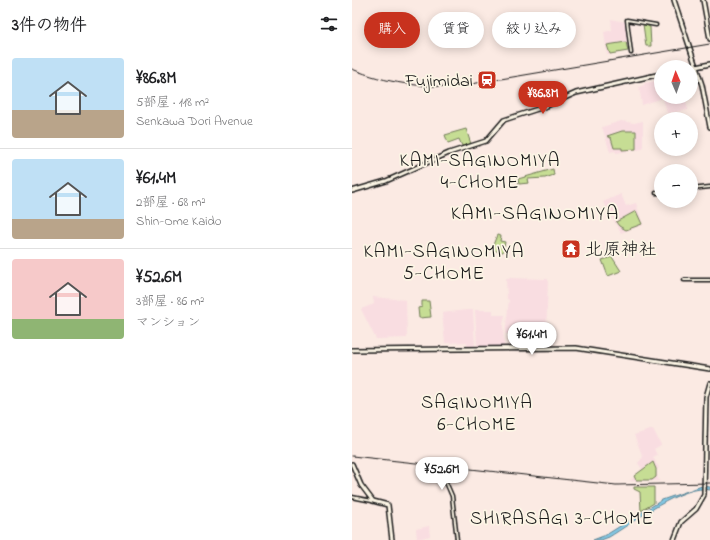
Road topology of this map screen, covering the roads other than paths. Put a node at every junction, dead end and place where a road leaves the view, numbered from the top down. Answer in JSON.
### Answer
{"nodes":[{"id":1,"x":674,"y":0,"type":"edge"},
{"id":2,"x":703,"y":0,"type":"edge"},
{"id":3,"x":656,"y":25,"type":"dead end"},
{"id":4,"x":710,"y":40,"type":"edge"},
{"id":5,"x":631,"y":53,"type":"dead end"},
{"id":6,"x":694,"y":60,"type":"edge"},
{"id":7,"x":710,"y":64,"type":"edge"},
{"id":8,"x":698,"y":67,"type":"edge"},
{"id":9,"x":698,"y":73,"type":"edge"},
{"id":10,"x":654,"y":76,"type":"edge"},
{"id":11,"x":710,"y":127,"type":"edge"},
{"id":12,"x":710,"y":187,"type":"edge"},
{"id":13,"x":698,"y":188,"type":"edge"},
{"id":14,"x":352,"y":191,"type":"edge"},
{"id":15,"x":684,"y":280,"type":"dead end"},
{"id":16,"x":710,"y":280,"type":"edge"},
{"id":17,"x":352,"y":350,"type":"edge"},
{"id":18,"x":710,"y":369,"type":"edge"},
{"id":19,"x":710,"y":383,"type":"edge"},
{"id":20,"x":352,"y":464,"type":"edge"},
{"id":21,"x":442,"y":473,"type":"dead end"},
{"id":22,"x":352,"y":497,"type":"edge"},
{"id":23,"x":372,"y":501,"type":"junction"},
{"id":24,"x":392,"y":540,"type":"edge"},
{"id":25,"x":457,"y":540,"type":"edge"},
{"id":26,"x":674,"y":540,"type":"edge"}],
"edges":[{"from":1,"to":6,"type":"main road"},
{"from":2,"to":4,"type":"main road"},
{"from":3,"to":5,"type":"street"},
{"from":7,"to":8,"type":"main road"},
{"from":9,"to":11,"type":"main road"},
{"from":10,"to":14,"type":"main road"},
{"from":12,"to":13,"type":"street"},
{"from":15,"to":16,"type":"street"},
{"from":17,"to":18,"type":"main road"},
{"from":19,"to":26,"type":"main road"},
{"from":20,"to":23,"type":"main road"},
{"from":21,"to":25,"type":"street"},
{"from":22,"to":23,"type":"street"},
{"from":23,"to":24,"type":"main road"}]}
